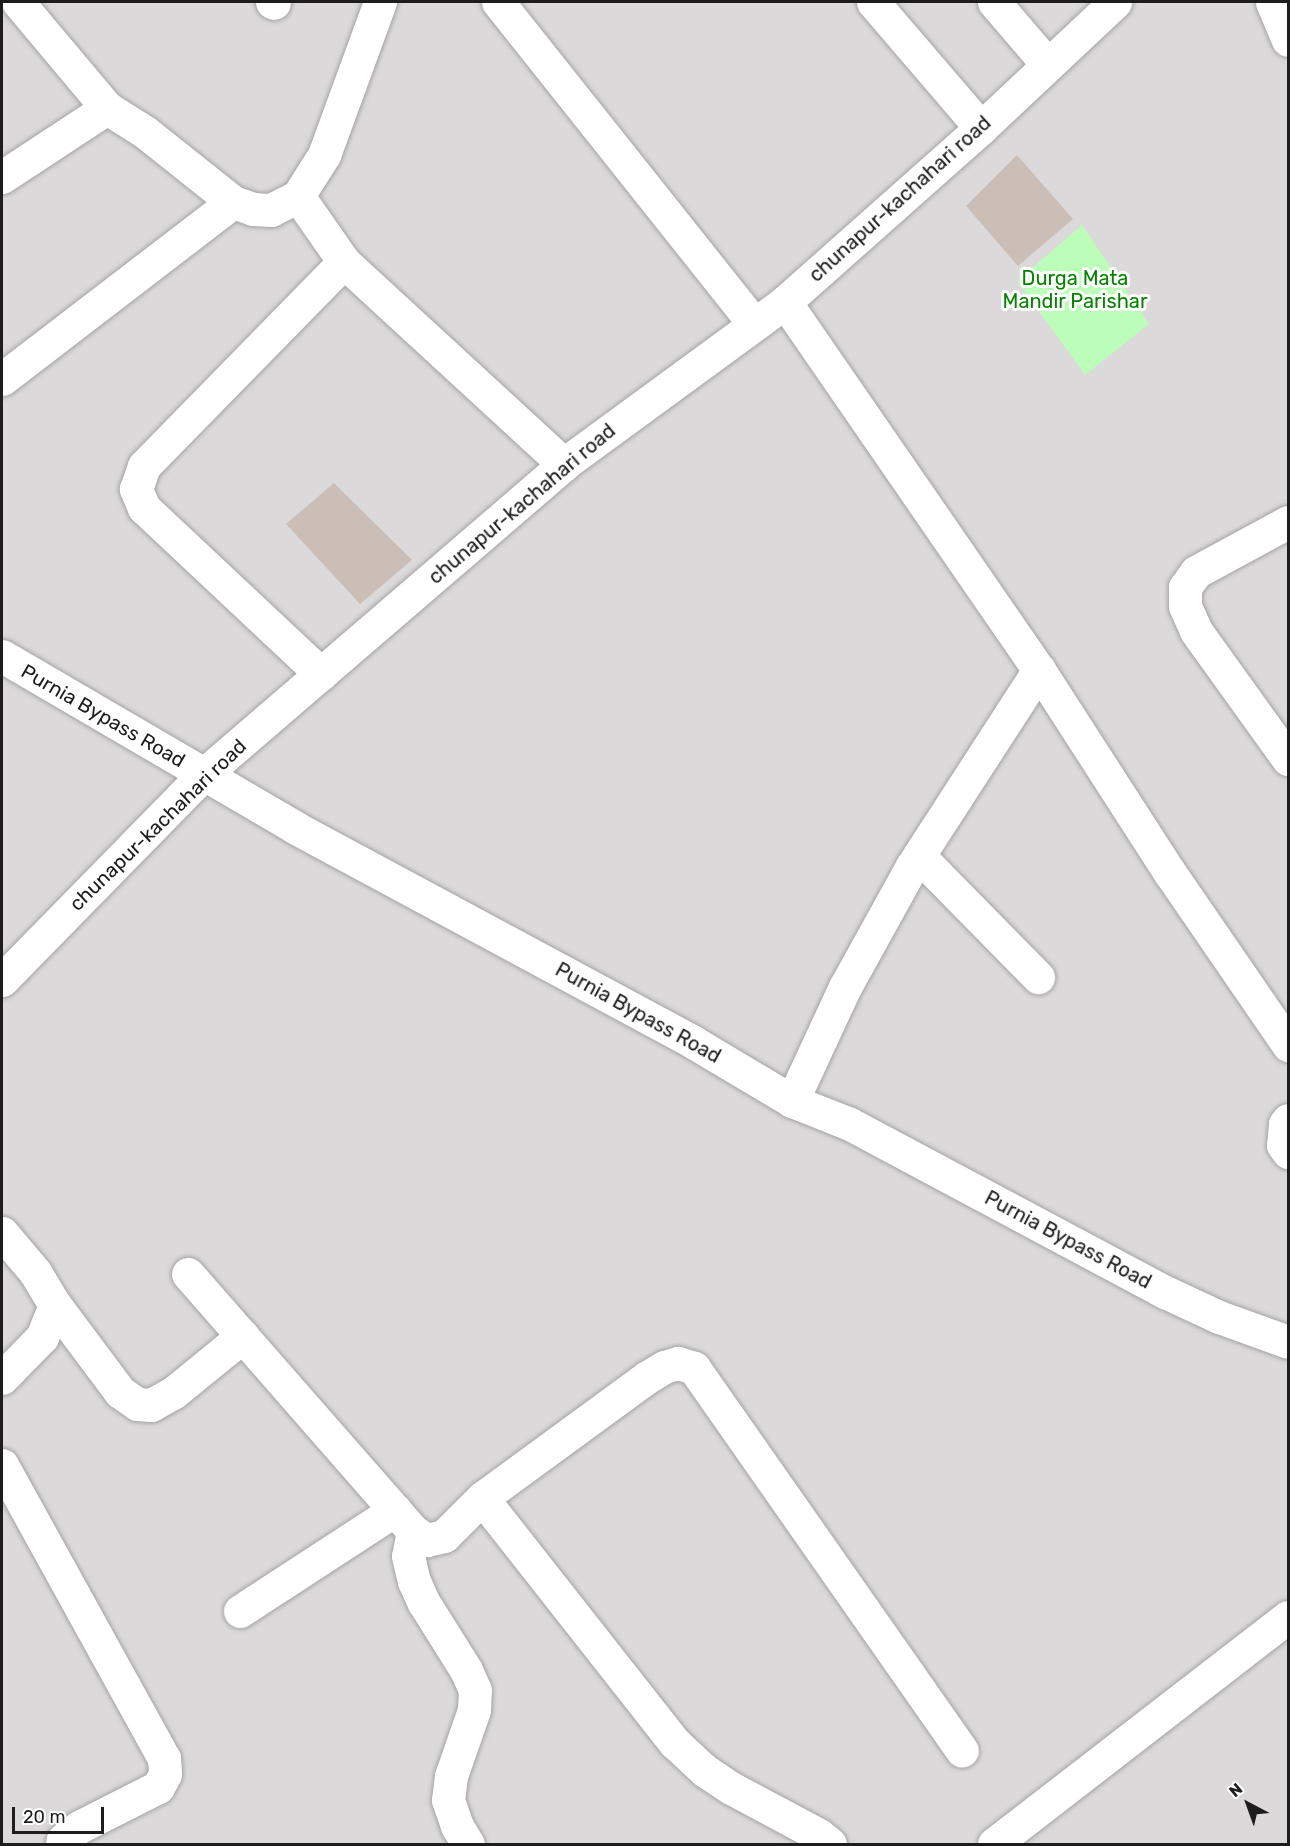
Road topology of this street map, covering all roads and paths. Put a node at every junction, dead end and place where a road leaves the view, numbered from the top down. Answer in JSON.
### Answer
{"nodes":[{"id":1,"x":18,"y":2,"type":"edge"},
{"id":2,"x":380,"y":2,"type":"edge"},
{"id":3,"x":498,"y":2,"type":"edge"},
{"id":4,"x":873,"y":2,"type":"edge"},
{"id":5,"x":994,"y":2,"type":"edge"},
{"id":6,"x":1115,"y":2,"type":"edge"},
{"id":7,"x":1272,"y":2,"type":"edge"},
{"id":8,"x":1288,"y":40,"type":"edge"},
{"id":9,"x":1048,"y":65,"type":"junction"},
{"id":10,"x":107,"y":108,"type":"junction"},
{"id":11,"x":981,"y":129,"type":"junction"},
{"id":12,"x":2,"y":177,"type":"edge"},
{"id":13,"x":298,"y":196,"type":"junction"},
{"id":14,"x":233,"y":202,"type":"junction"},
{"id":15,"x":344,"y":262,"type":"junction"},
{"id":16,"x":785,"y":302,"type":"junction"},
{"id":17,"x":754,"y":324,"type":"junction"},
{"id":18,"x":2,"y":379,"type":"edge"},
{"id":19,"x":564,"y":464,"type":"junction"},
{"id":20,"x":1288,"y":522,"type":"edge"},
{"id":21,"x":2,"y":657,"type":"edge"},
{"id":22,"x":1039,"y":670,"type":"junction"},
{"id":23,"x":321,"y":674,"type":"junction"},
{"id":24,"x":1288,"y":759,"type":"edge"},
{"id":25,"x":203,"y":775,"type":"junction"},
{"id":26,"x":919,"y":856,"type":"junction"},
{"id":27,"x":1038,"y":977,"type":"dead end"},
{"id":28,"x":2,"y":980,"type":"edge"},
{"id":29,"x":1288,"y":1045,"type":"edge"},
{"id":30,"x":792,"y":1101,"type":"junction"},
{"id":31,"x":1288,"y":1120,"type":"edge"},
{"id":32,"x":1288,"y":1152,"type":"edge"},
{"id":33,"x":2,"y":1233,"type":"edge"},
{"id":34,"x":188,"y":1274,"type":"dead end"},
{"id":35,"x":55,"y":1305,"type":"junction"},
{"id":36,"x":243,"y":1336,"type":"junction"},
{"id":37,"x":1288,"y":1342,"type":"edge"},
{"id":38,"x":2,"y":1378,"type":"edge"},
{"id":39,"x":2,"y":1465,"type":"edge"},
{"id":40,"x":482,"y":1498,"type":"junction"},
{"id":41,"x":404,"y":1520,"type":"junction"},
{"id":42,"x":240,"y":1611,"type":"dead end"},
{"id":43,"x":1288,"y":1617,"type":"edge"},
{"id":44,"x":962,"y":1751,"type":"dead end"},
{"id":45,"x":62,"y":1845,"type":"edge"},
{"id":46,"x":468,"y":1845,"type":"edge"},
{"id":47,"x":830,"y":1845,"type":"edge"},
{"id":48,"x":994,"y":1845,"type":"edge"}],
"edges":[{"from":1,"to":10,"type":"street"},
{"from":2,"to":13,"type":"street"},
{"from":3,"to":17,"type":"street"},
{"from":4,"to":11,"type":"street"},
{"from":5,"to":9,"type":"street"},
{"from":6,"to":9,"type":"street","name":"chunapur-kachahari road"},
{"from":7,"to":8,"type":"street"},
{"from":9,"to":11,"type":"street","name":"chunapur-kachahari road"},
{"from":10,"to":12,"type":"street"},
{"from":10,"to":14,"type":"street"},
{"from":11,"to":16,"type":"street","name":"chunapur-kachahari road"},
{"from":13,"to":14,"type":"street"},
{"from":13,"to":15,"type":"street"},
{"from":14,"to":18,"type":"street"},
{"from":15,"to":19,"type":"street"},
{"from":15,"to":23,"type":"street"},
{"from":16,"to":17,"type":"street","name":"chunapur-kachahari road"},
{"from":16,"to":22,"type":"street"},
{"from":17,"to":19,"type":"street","name":"chunapur-kachahari road"},
{"from":19,"to":23,"type":"street","name":"chunapur-kachahari road"},
{"from":20,"to":24,"type":"street"},
{"from":21,"to":25,"type":"street","name":"Purnia Bypass Road"},
{"from":22,"to":26,"type":"street"},
{"from":22,"to":29,"type":"street"},
{"from":23,"to":25,"type":"street","name":"chunapur-kachahari road"},
{"from":25,"to":28,"type":"street","name":"chunapur-kachahari road"},
{"from":25,"to":30,"type":"street","name":"Purnia Bypass Road"},
{"from":26,"to":27,"type":"street"},
{"from":26,"to":30,"type":"street"},
{"from":30,"to":37,"type":"street","name":"Purnia Bypass Road"},
{"from":31,"to":32,"type":"street"},
{"from":33,"to":35,"type":"street"},
{"from":34,"to":36,"type":"street"},
{"from":35,"to":36,"type":"street"},
{"from":35,"to":38,"type":"street"},
{"from":36,"to":41,"type":"street"},
{"from":39,"to":45,"type":"street"},
{"from":40,"to":41,"type":"street"},
{"from":40,"to":44,"type":"street"},
{"from":40,"to":47,"type":"street"},
{"from":41,"to":42,"type":"street"},
{"from":41,"to":46,"type":"street"},
{"from":43,"to":48,"type":"street"}]}
